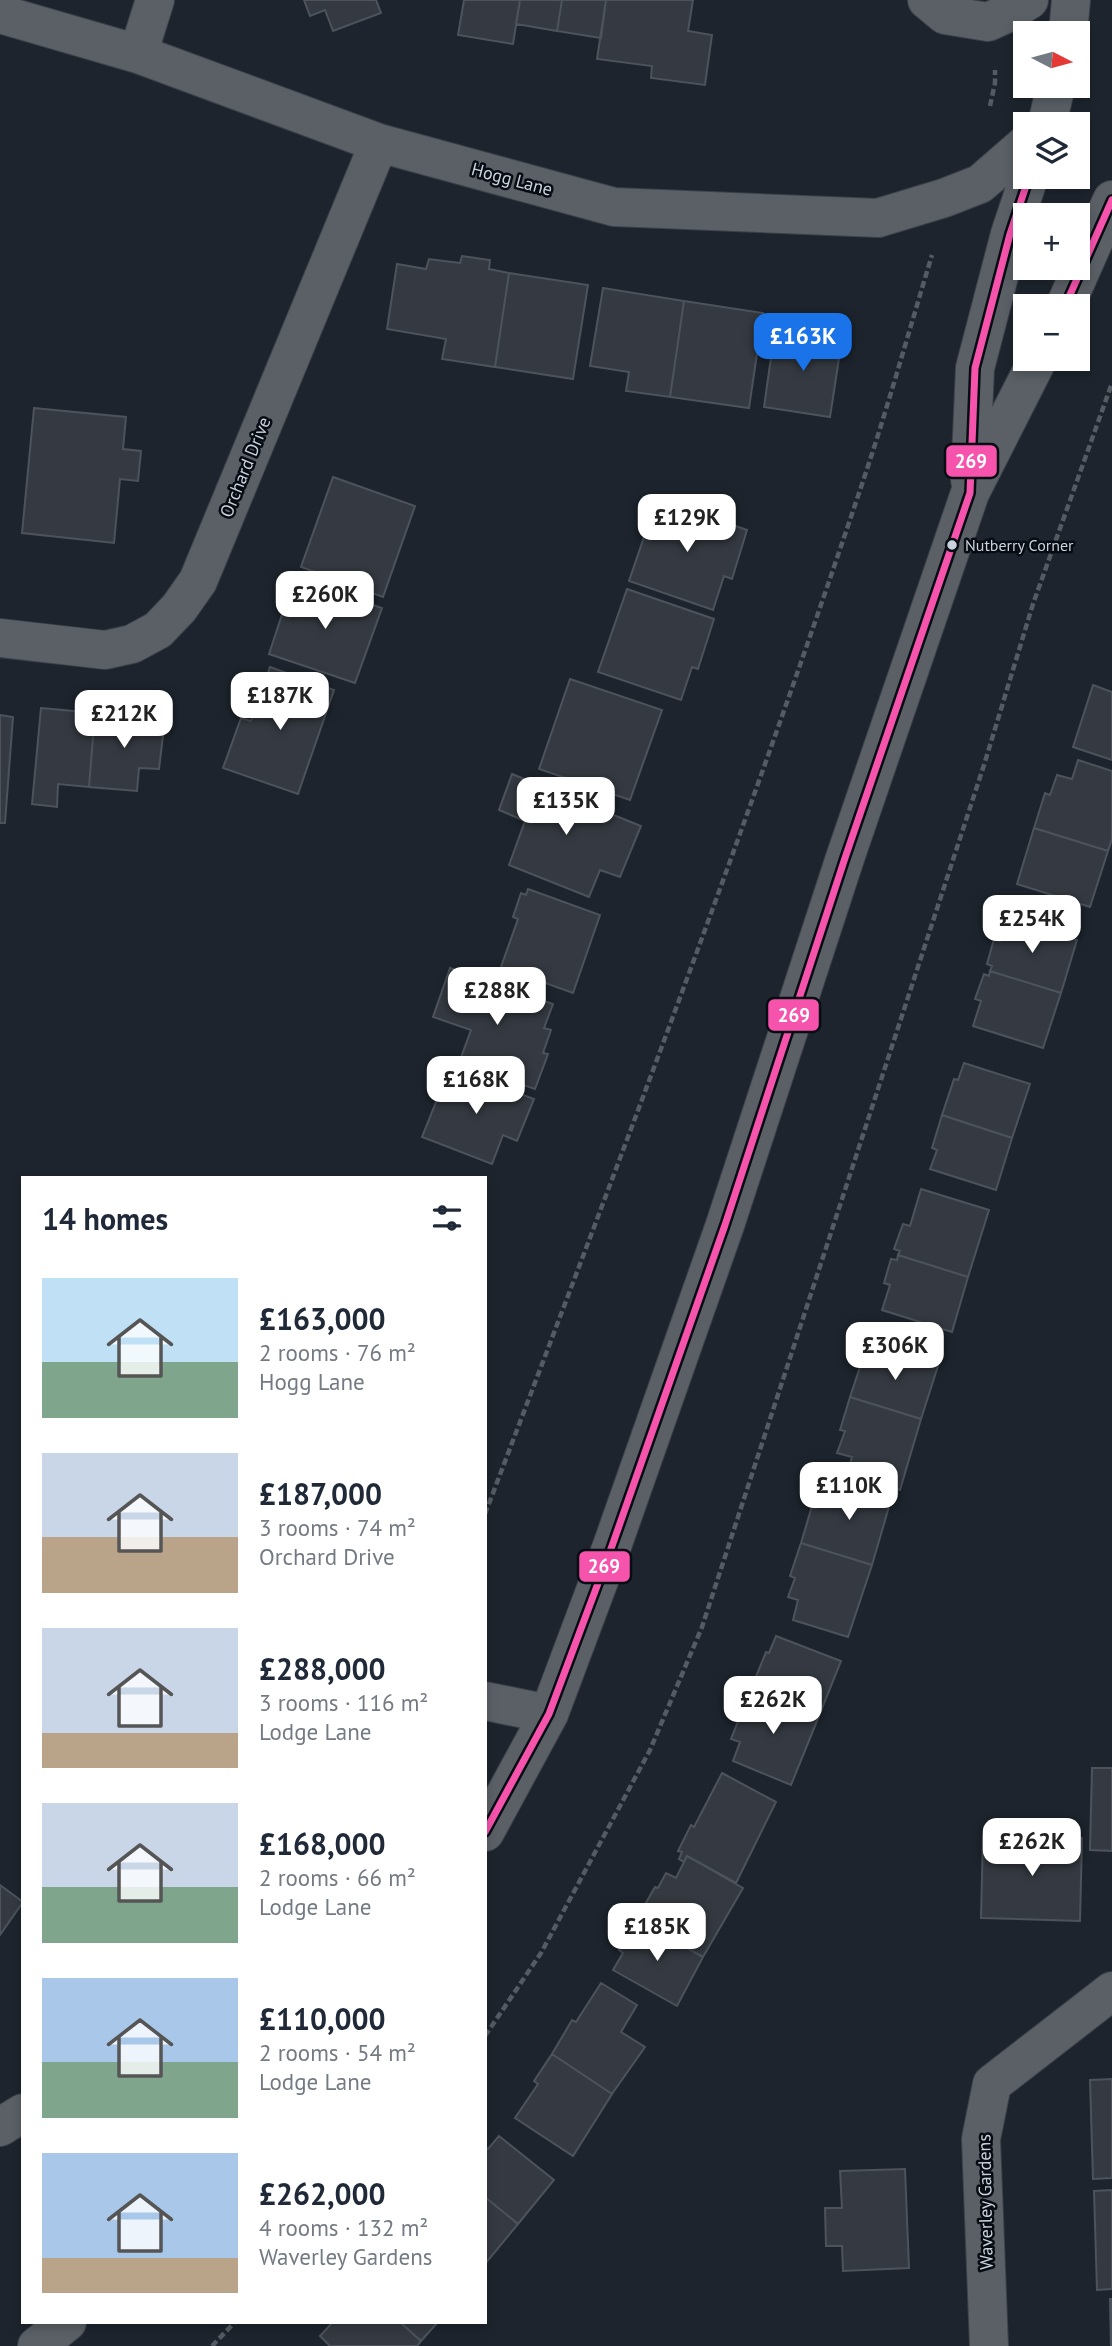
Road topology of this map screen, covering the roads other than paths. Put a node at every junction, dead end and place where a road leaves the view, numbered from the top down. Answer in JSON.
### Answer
{"nodes":[{"id":1,"x":155,"y":0,"type":"edge"},
{"id":2,"x":927,"y":0,"type":"edge"},
{"id":3,"x":1029,"y":0,"type":"edge"},
{"id":4,"x":1071,"y":0,"type":"edge"},
{"id":5,"x":0,"y":14,"type":"edge"},
{"id":6,"x":1069,"y":21,"type":"edge"},
{"id":7,"x":138,"y":54,"type":"junction"},
{"id":8,"x":379,"y":143,"type":"junction"},
{"id":9,"x":1013,"y":155,"type":"edge"},
{"id":10,"x":1025,"y":189,"type":"edge"},
{"id":11,"x":1112,"y":200,"type":"edge"},
{"id":12,"x":1070,"y":294,"type":"edge"},
{"id":13,"x":1032,"y":371,"type":"edge"},
{"id":14,"x":970,"y":493,"type":"junction"},
{"id":15,"x":0,"y":638,"type":"edge"},
{"id":16,"x":487,"y":1701,"type":"edge"},
{"id":17,"x":549,"y":1714,"type":"junction"},
{"id":18,"x":487,"y":1828,"type":"edge"},
{"id":19,"x":1112,"y":1991,"type":"edge"},
{"id":20,"x":21,"y":2114,"type":"edge"},
{"id":21,"x":0,"y":2127,"type":"edge"},
{"id":22,"x":64,"y":2324,"type":"edge"},
{"id":23,"x":37,"y":2346,"type":"edge"},
{"id":24,"x":989,"y":2346,"type":"edge"}],
"edges":[{"from":1,"to":7,"type":"street"},
{"from":2,"to":3,"type":"street"},
{"from":4,"to":6,"type":"street"},
{"from":5,"to":7,"type":"street","name":"Hogg Lane"},
{"from":7,"to":8,"type":"street","name":"Hogg Lane"},
{"from":8,"to":9,"type":"street","name":"Hogg Lane"},
{"from":8,"to":15,"type":"street","name":"Orchard Drive"},
{"from":10,"to":14,"type":"street"},
{"from":11,"to":12,"type":"street"},
{"from":13,"to":14,"type":"street"},
{"from":14,"to":17,"type":"street"},
{"from":16,"to":17,"type":"street"},
{"from":17,"to":18,"type":"street"},
{"from":19,"to":24,"type":"street","name":"Waverley Gardens"},
{"from":20,"to":21,"type":"street"},
{"from":22,"to":23,"type":"street"}]}
